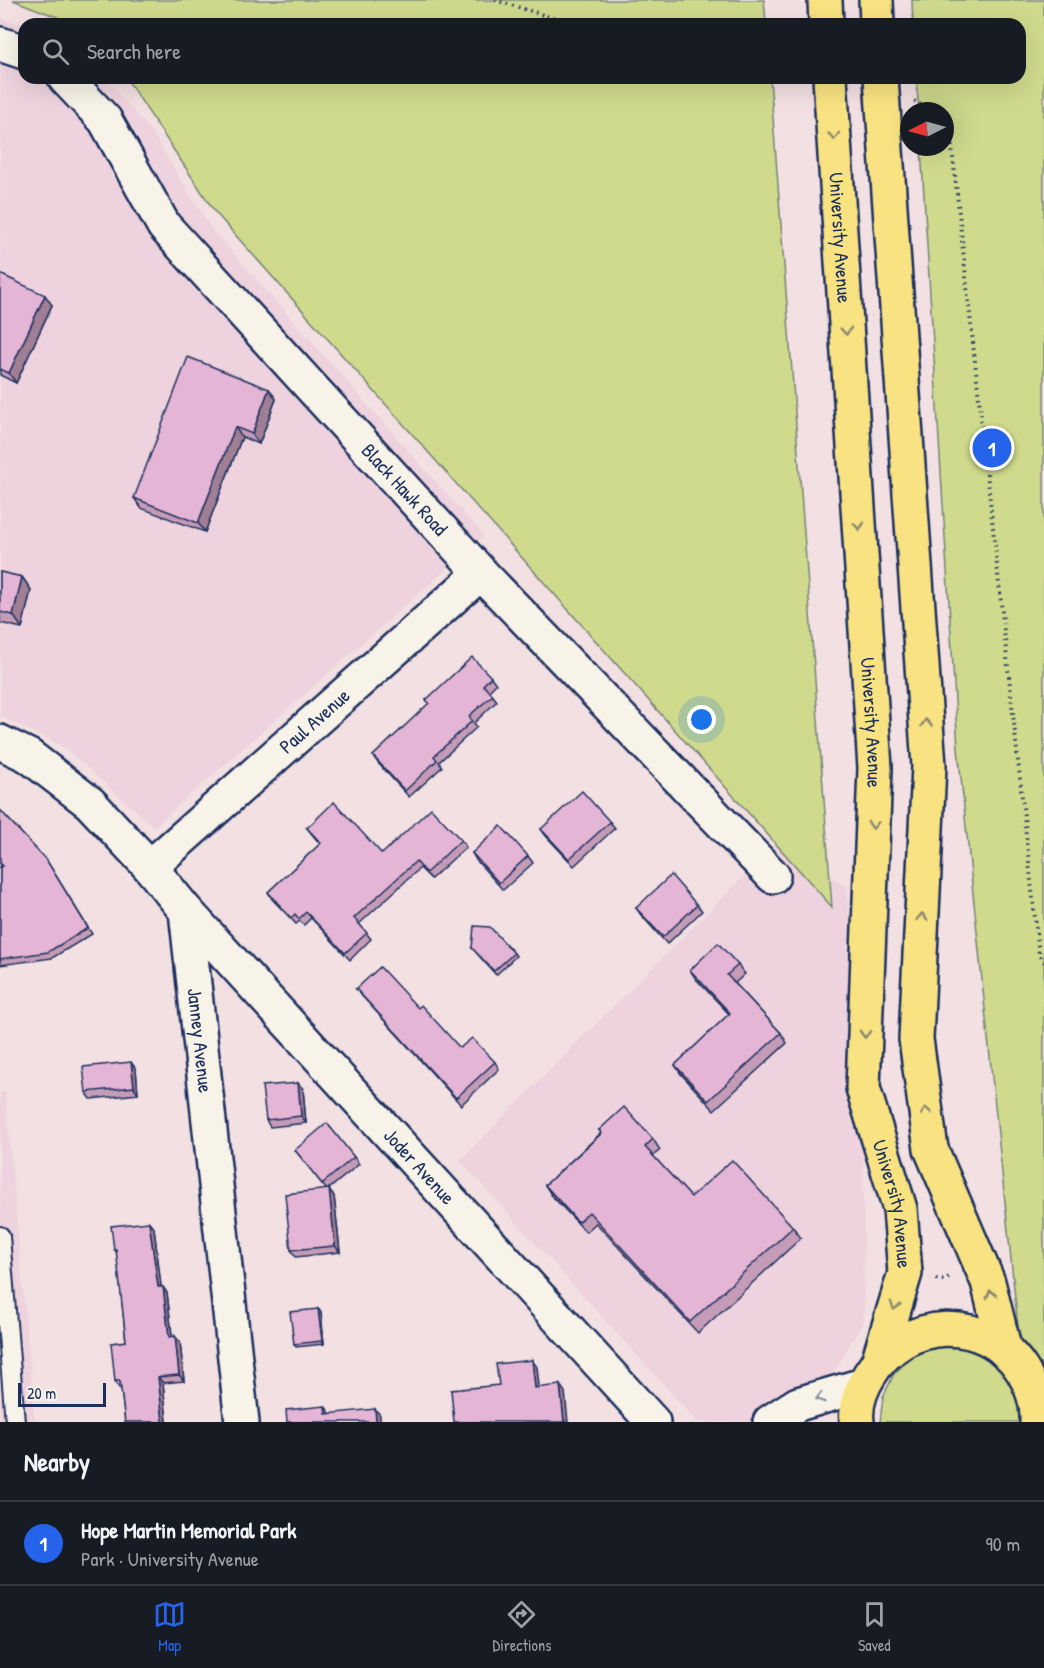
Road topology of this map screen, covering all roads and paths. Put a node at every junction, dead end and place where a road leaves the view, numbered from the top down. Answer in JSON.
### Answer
{"nodes":[{"id":1,"x":495,"y":0,"type":"edge"},
{"id":2,"x":825,"y":0,"type":"edge"},
{"id":3,"x":876,"y":0,"type":"edge"},
{"id":4,"x":553,"y":18,"type":"edge"},
{"id":5,"x":826,"y":18,"type":"edge"},
{"id":6,"x":877,"y":18,"type":"edge"},
{"id":7,"x":0,"y":44,"type":"edge"},
{"id":8,"x":18,"y":50,"type":"edge"},
{"id":9,"x":71,"y":84,"type":"edge"},
{"id":10,"x":830,"y":84,"type":"edge"},
{"id":11,"x":881,"y":84,"type":"edge"},
{"id":12,"x":954,"y":156,"type":"edge"},
{"id":13,"x":481,"y":573,"type":"junction"},
{"id":14,"x":0,"y":742,"type":"edge"},
{"id":15,"x":150,"y":867,"type":"junction"},
{"id":16,"x":773,"y":876,"type":"dead end"},
{"id":17,"x":186,"y":911,"type":"junction"},
{"id":18,"x":1044,"y":962,"type":"edge"},
{"id":19,"x":0,"y":1236,"type":"edge"},
{"id":20,"x":953,"y":1275,"type":"dead end"},
{"id":21,"x":935,"y":1278,"type":"dead end"},
{"id":22,"x":1023,"y":1362,"type":"edge"},
{"id":23,"x":871,"y":1372,"type":"junction"},
{"id":24,"x":15,"y":1422,"type":"edge"},
{"id":25,"x":242,"y":1422,"type":"edge"},
{"id":26,"x":653,"y":1422,"type":"edge"},
{"id":27,"x":770,"y":1422,"type":"edge"},
{"id":28,"x":857,"y":1422,"type":"edge"},
{"id":29,"x":1037,"y":1422,"type":"edge"}],
"edges":[{"from":1,"to":4,"type":"path"},
{"from":2,"to":5,"type":"main road"},
{"from":3,"to":6,"type":"main road"},
{"from":7,"to":8,"type":"street"},
{"from":9,"to":13,"type":"street","name":"Black Hawk Road"},
{"from":10,"to":23,"type":"main road","name":"University Avenue","one_way":true},
{"from":22,"to":11,"type":"main road","one_way":true},
{"from":12,"to":18,"type":"path"},
{"from":13,"to":15,"type":"street","name":"Paul Avenue"},
{"from":13,"to":16,"type":"street","name":"Black Hawk Road"},
{"from":14,"to":15,"type":"street"},
{"from":15,"to":17,"type":"street"},
{"from":17,"to":25,"type":"street","name":"Janney Avenue"},
{"from":17,"to":26,"type":"street","name":"Joder Avenue"},
{"from":19,"to":24,"type":"lane"},
{"from":20,"to":21,"type":"path"},
{"from":22,"to":23,"type":"main road"},
{"from":22,"to":29,"type":"main road"},
{"from":23,"to":27,"type":"street","one_way":true},
{"from":23,"to":28,"type":"main road","name":"University Avenue"}]}
